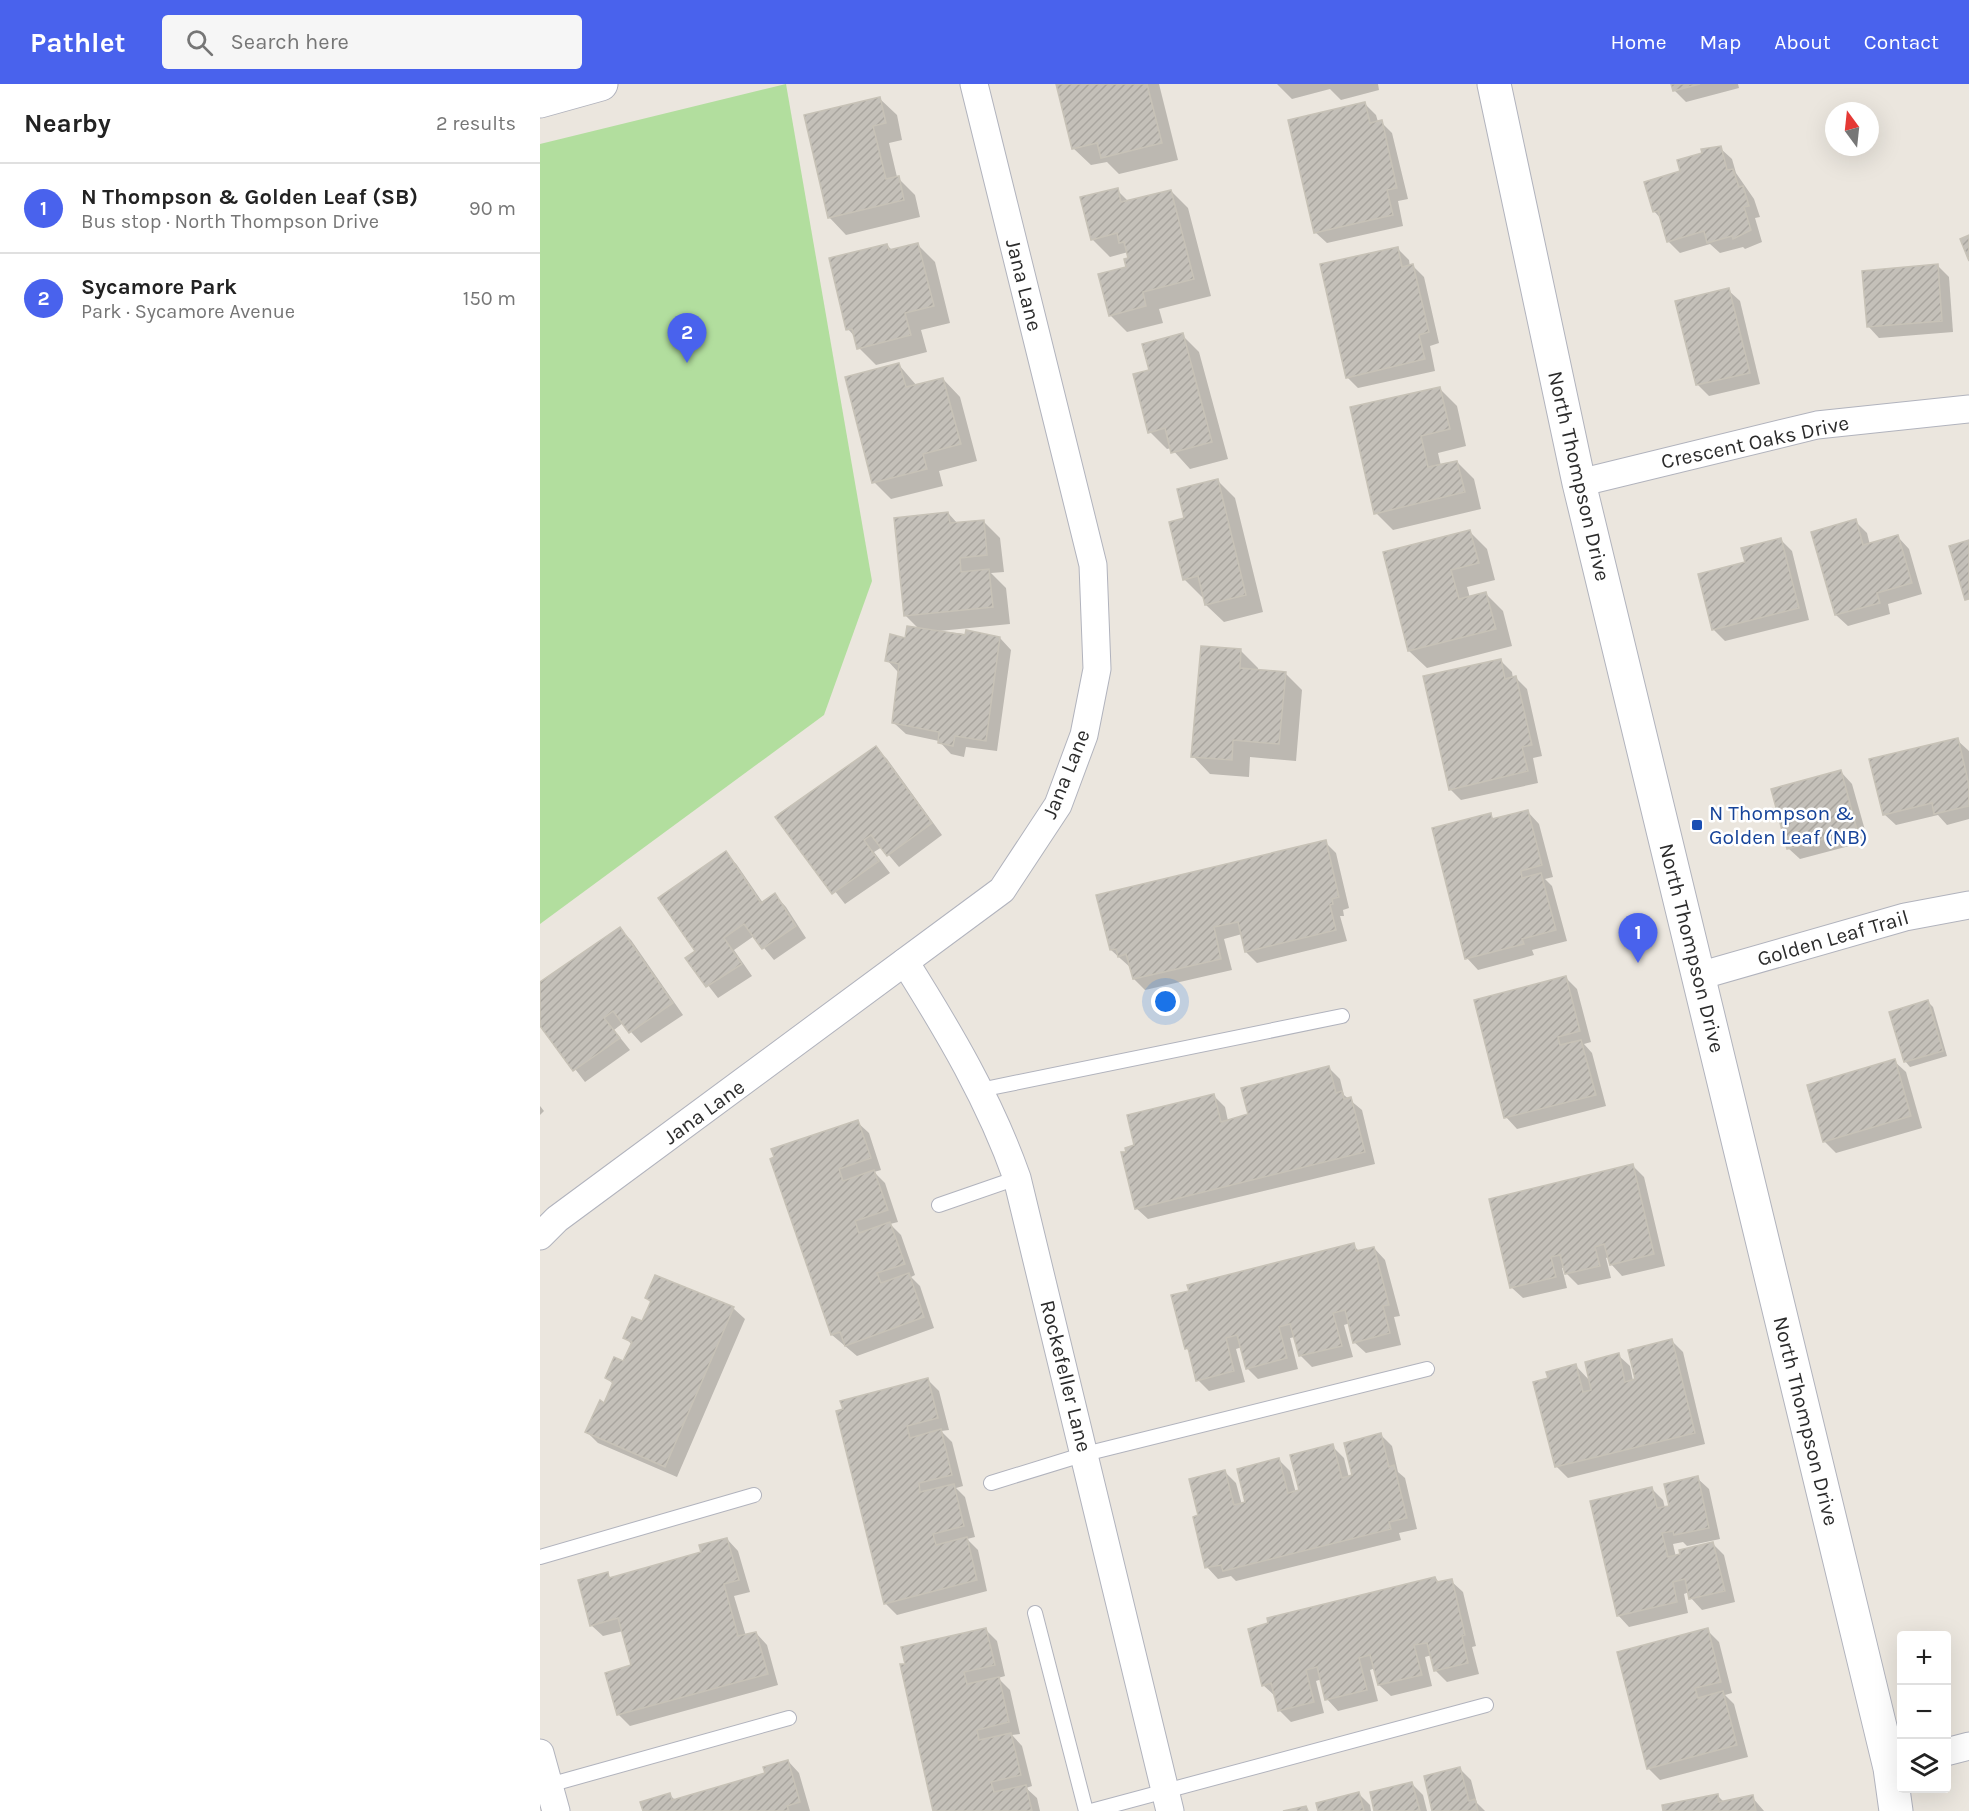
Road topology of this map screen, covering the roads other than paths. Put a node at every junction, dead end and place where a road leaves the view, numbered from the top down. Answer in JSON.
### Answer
{"nodes":[{"id":1,"x":601,"y":84,"type":"edge"},
{"id":2,"x":974,"y":84,"type":"edge"},
{"id":3,"x":1494,"y":84,"type":"edge"},
{"id":4,"x":540,"y":101,"type":"edge"},
{"id":5,"x":1969,"y":409,"type":"edge"},
{"id":6,"x":1579,"y":483,"type":"junction"},
{"id":7,"x":1969,"y":905,"type":"edge"},
{"id":8,"x":905,"y":963,"type":"junction"},
{"id":9,"x":1699,"y":976,"type":"junction"},
{"id":10,"x":1342,"y":1016,"type":"dead end"},
{"id":11,"x":980,"y":1090,"type":"junction"},
{"id":12,"x":1017,"y":1179,"type":"junction"},
{"id":13,"x":939,"y":1205,"type":"dead end"},
{"id":14,"x":540,"y":1236,"type":"edge"},
{"id":15,"x":1427,"y":1369,"type":"dead end"},
{"id":16,"x":1085,"y":1454,"type":"junction"},
{"id":17,"x":992,"y":1483,"type":"dead end"},
{"id":18,"x":754,"y":1495,"type":"dead end"},
{"id":19,"x":540,"y":1557,"type":"edge"},
{"id":20,"x":1035,"y":1613,"type":"dead end"},
{"id":21,"x":1486,"y":1705,"type":"dead end"},
{"id":22,"x":789,"y":1718,"type":"dead end"},
{"id":23,"x":1969,"y":1746,"type":"edge"},
{"id":24,"x":1951,"y":1751,"type":"edge"},
{"id":25,"x":540,"y":1753,"type":"edge"},
{"id":26,"x":1896,"y":1766,"type":"edge"},
{"id":27,"x":549,"y":1785,"type":"junction"},
{"id":28,"x":1168,"y":1801,"type":"edge"},
{"id":29,"x":556,"y":1811,"type":"edge"},
{"id":30,"x":1086,"y":1811,"type":"edge"},
{"id":31,"x":1091,"y":1811,"type":"edge"},
{"id":32,"x":1896,"y":1811,"type":"edge"}],
"edges":[{"from":1,"to":4,"type":"street"},
{"from":2,"to":8,"type":"street","name":"Jana Lane"},
{"from":3,"to":6,"type":"street","name":"North Thompson Drive"},
{"from":5,"to":6,"type":"street","name":"Crescent Oaks Drive"},
{"from":6,"to":9,"type":"street","name":"North Thompson Drive"},
{"from":7,"to":9,"type":"street","name":"Golden Leaf Trail"},
{"from":8,"to":11,"type":"street","name":"Rockefeller Lane"},
{"from":8,"to":14,"type":"street","name":"Jana Lane"},
{"from":9,"to":26,"type":"street","name":"North Thompson Drive"},
{"from":10,"to":11,"type":"lane"},
{"from":11,"to":12,"type":"street","name":"Rockefeller Lane"},
{"from":12,"to":13,"type":"lane"},
{"from":12,"to":16,"type":"street","name":"Rockefeller Lane"},
{"from":15,"to":16,"type":"lane"},
{"from":16,"to":17,"type":"lane"},
{"from":16,"to":28,"type":"street","name":"Rockefeller Lane"},
{"from":18,"to":19,"type":"lane"},
{"from":20,"to":30,"type":"lane"},
{"from":21,"to":28,"type":"lane"},
{"from":22,"to":27,"type":"lane"},
{"from":23,"to":24,"type":"street"},
{"from":25,"to":27,"type":"street"},
{"from":26,"to":32,"type":"street","name":"North Thompson Drive"},
{"from":27,"to":29,"type":"street"},
{"from":28,"to":31,"type":"lane"}]}
